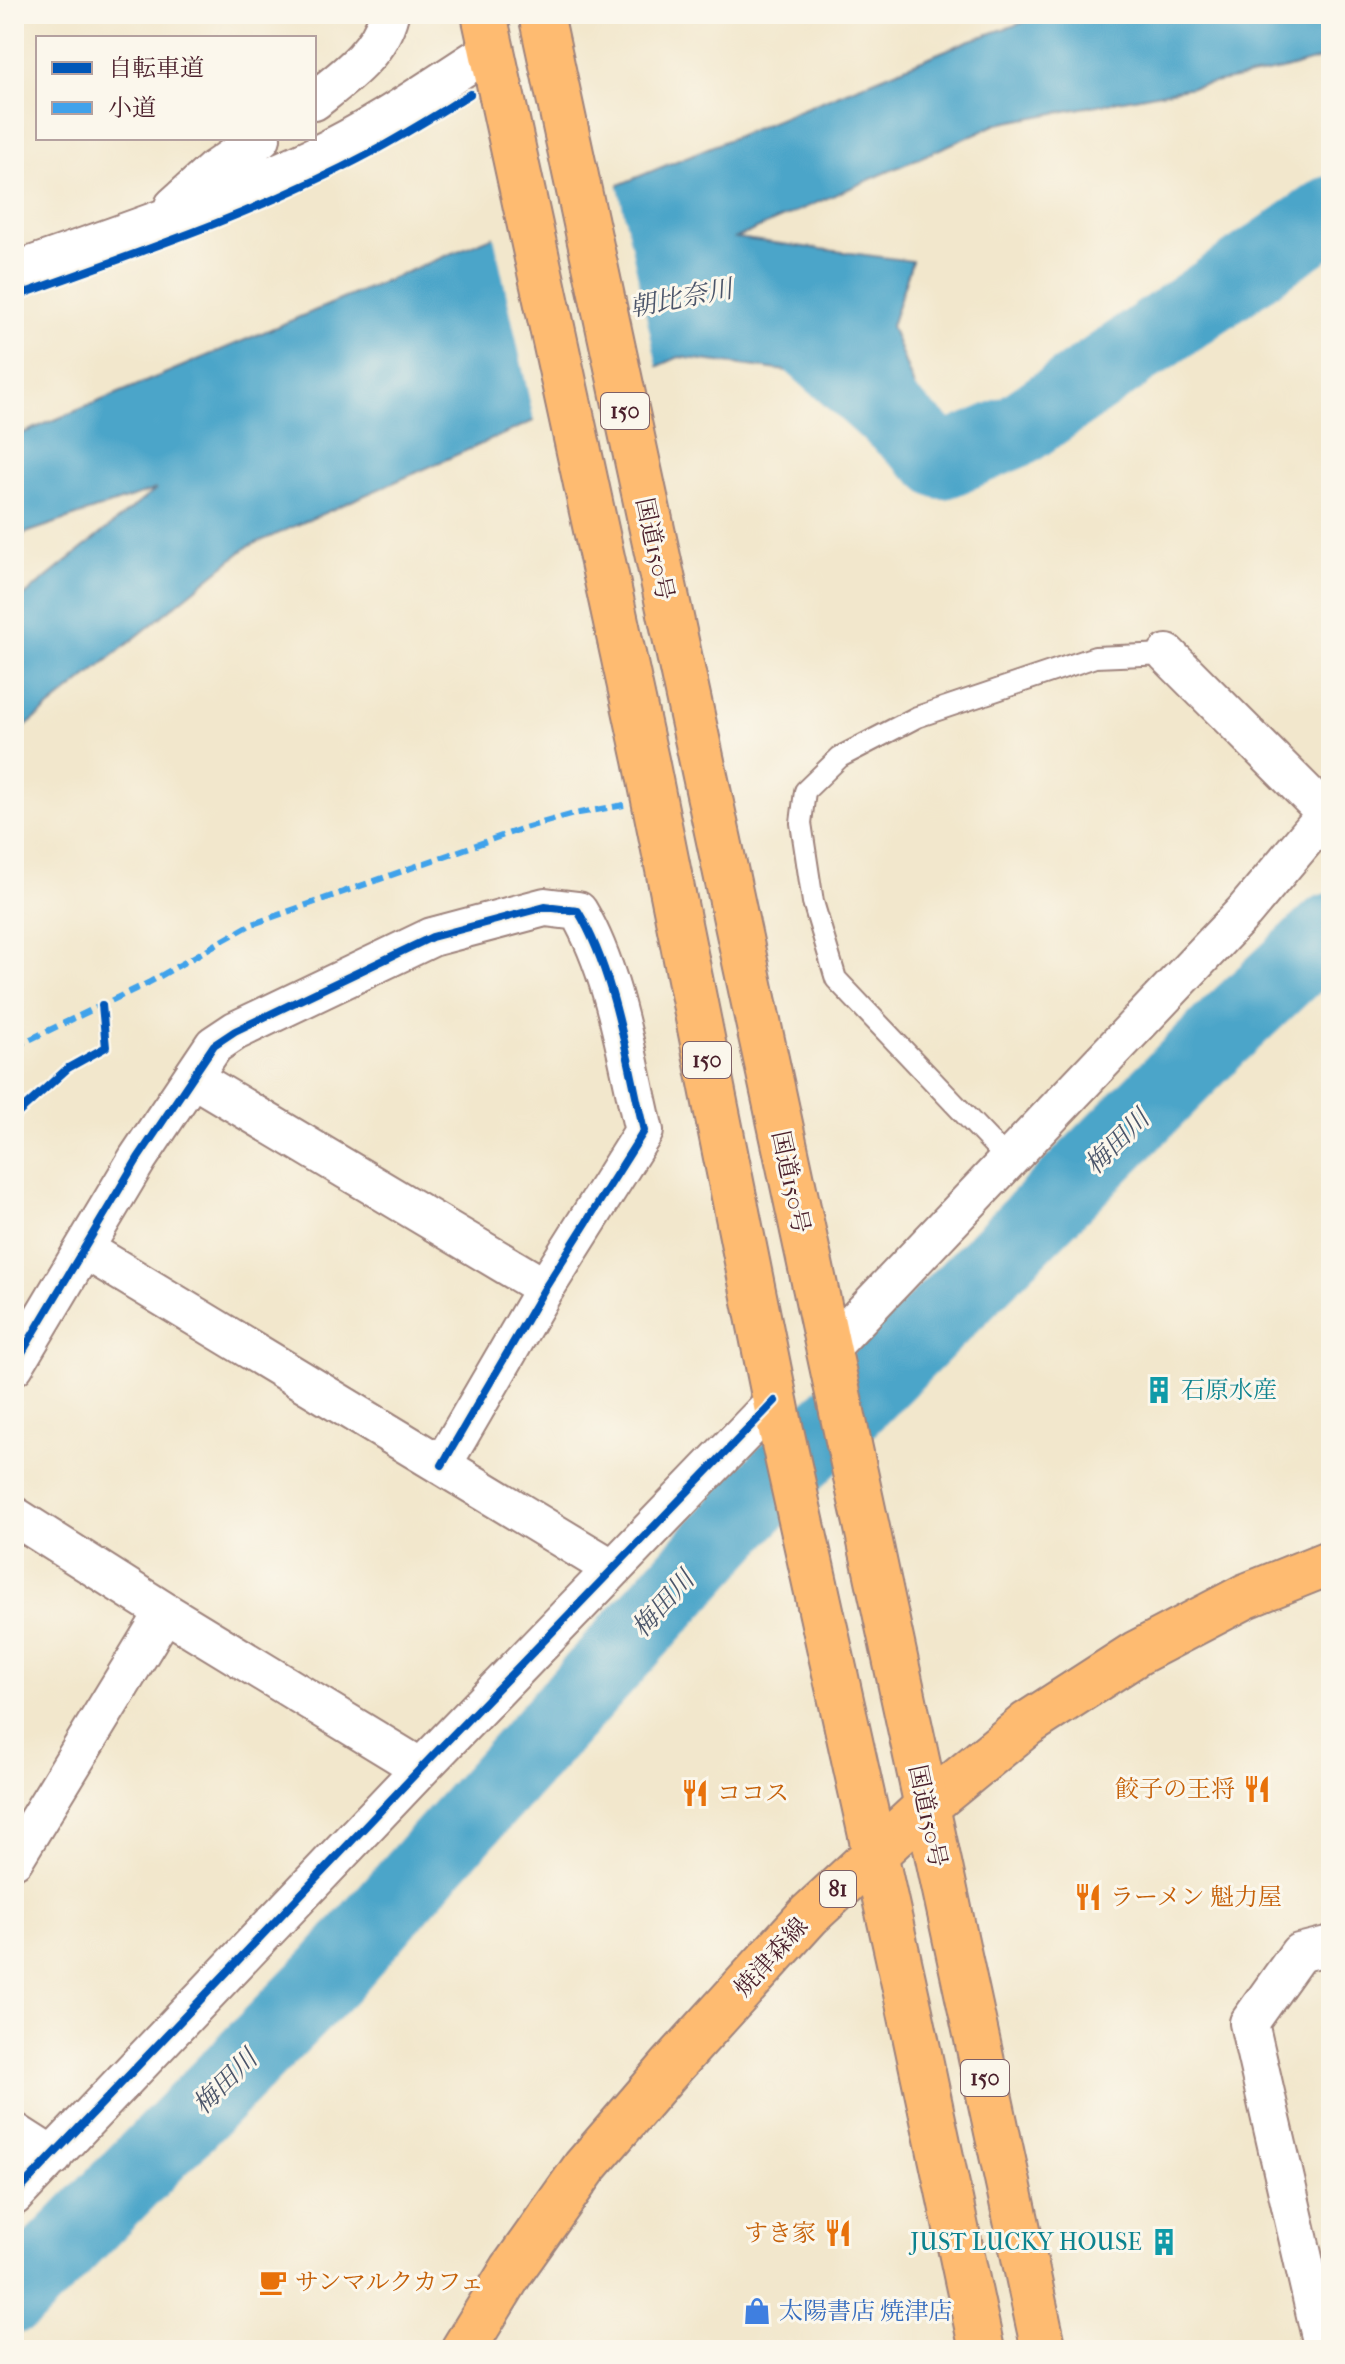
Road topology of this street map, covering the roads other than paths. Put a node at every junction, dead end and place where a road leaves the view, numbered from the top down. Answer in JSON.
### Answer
{"nodes":[{"id":1,"x":389,"y":14,"type":"edge"},
{"id":2,"x":541,"y":14,"type":"edge"},
{"id":3,"x":488,"y":31,"type":"edge"},
{"id":4,"x":316,"y":99,"type":"edge"},
{"id":5,"x":258,"y":140,"type":"edge"},
{"id":6,"x":157,"y":221,"type":"junction"},
{"id":7,"x":14,"y":272,"type":"edge"},
{"id":8,"x":1167,"y":654,"type":"joint"},
{"id":9,"x":1328,"y":816,"type":"edge"},
{"id":10,"x":193,"y":1078,"type":"junction"},
{"id":11,"x":1008,"y":1160,"type":"junction"},
{"id":12,"x":84,"y":1249,"type":"junction"},
{"id":13,"x":545,"y":1288,"type":"junction"},
{"id":14,"x":831,"y":1364,"type":"junction"},
{"id":15,"x":14,"y":1366,"type":"edge"},
{"id":16,"x":778,"y":1415,"type":"junction"},
{"id":17,"x":442,"y":1465,"type":"junction"},
{"id":18,"x":14,"y":1516,"type":"edge"},
{"id":19,"x":1331,"y":1562,"type":"edge"},
{"id":20,"x":613,"y":1569,"type":"junction"},
{"id":21,"x":165,"y":1612,"type":"junction"},
{"id":22,"x":421,"y":1768,"type":"junction"},
{"id":23,"x":926,"y":1807,"type":"junction"},
{"id":24,"x":875,"y":1855,"type":"junction"},
{"id":25,"x":14,"y":1859,"type":"edge"},
{"id":26,"x":1331,"y":1945,"type":"edge"},
{"id":27,"x":14,"y":2132,"type":"edge"},
{"id":28,"x":53,"y":2157,"type":"junction"},
{"id":29,"x":14,"y":2196,"type":"edge"},
{"id":30,"x":463,"y":2350,"type":"edge"},
{"id":31,"x":982,"y":2350,"type":"edge"},
{"id":32,"x":1044,"y":2350,"type":"edge"},
{"id":33,"x":1324,"y":2350,"type":"edge"}],
"edges":[{"from":1,"to":4,"type":"street"},
{"from":2,"to":14,"type":"main road","name":"国道150号","number":"150"},
{"from":3,"to":6,"type":"street"},
{"from":3,"to":16,"type":"main road","number":"150"},
{"from":5,"to":6,"type":"street"},
{"from":6,"to":7,"type":"street"},
{"from":8,"to":9,"type":"street"},
{"from":8,"to":11,"type":"lane"},
{"from":9,"to":11,"type":"street"},
{"from":10,"to":12,"type":"street"},
{"from":10,"to":13,"type":"street"},
{"from":10,"to":13,"type":"street"},
{"from":11,"to":14,"type":"street"},
{"from":12,"to":15,"type":"street"},
{"from":12,"to":17,"type":"street"},
{"from":13,"to":17,"type":"street"},
{"from":14,"to":23,"type":"main road","name":"国道150号","number":"150"},
{"from":16,"to":20,"type":"street"},
{"from":16,"to":24,"type":"main road","number":"150"},
{"from":17,"to":20,"type":"street"},
{"from":18,"to":21,"type":"street"},
{"from":19,"to":23,"type":"main road","name":"焼津森線","number":"81"},
{"from":20,"to":22,"type":"street"},
{"from":21,"to":22,"type":"street"},
{"from":21,"to":25,"type":"street"},
{"from":22,"to":28,"type":"street"},
{"from":23,"to":24,"type":"main road","name":"焼津森線","number":"81"},
{"from":23,"to":32,"type":"main road","name":"国道150号","number":"150"},
{"from":24,"to":30,"type":"main road","name":"焼津森線","number":"81"},
{"from":24,"to":31,"type":"main road","number":"150"},
{"from":26,"to":33,"type":"street"},
{"from":27,"to":28,"type":"street"},
{"from":28,"to":29,"type":"street"}]}
